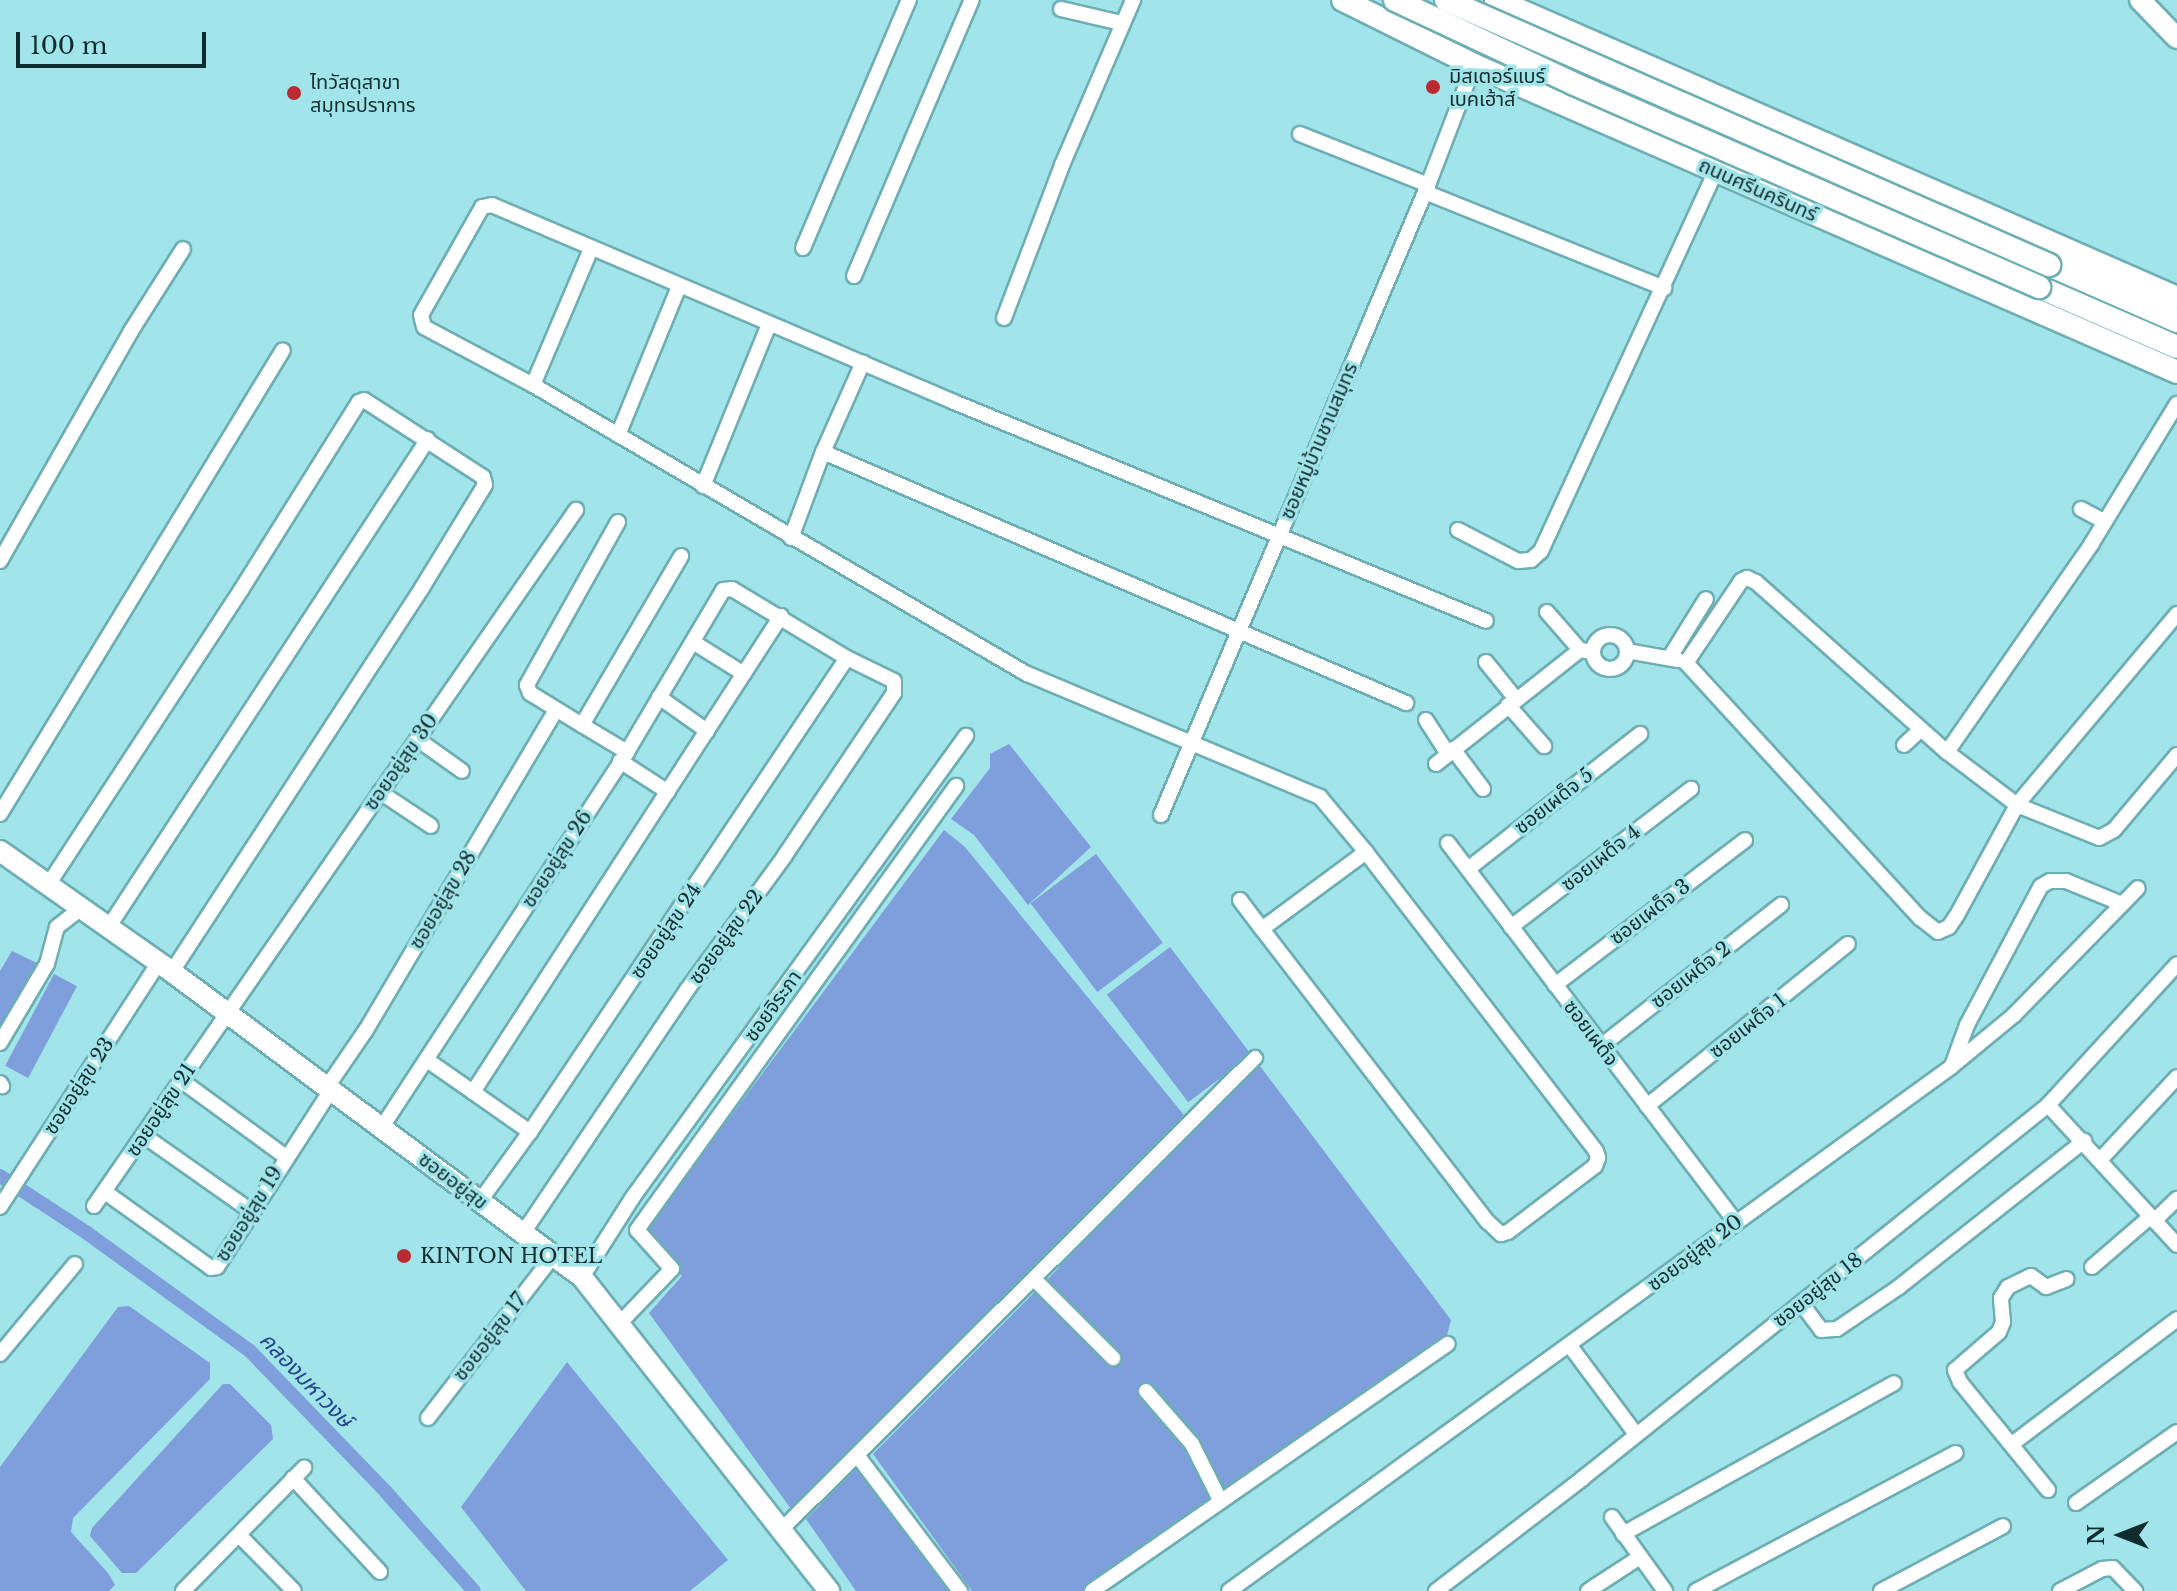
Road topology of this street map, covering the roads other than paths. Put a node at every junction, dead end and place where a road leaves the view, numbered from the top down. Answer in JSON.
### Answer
{"nodes":[{"id":1,"x":909,"y":0,"type":"edge"},
{"id":2,"x":972,"y":0,"type":"edge"},
{"id":3,"x":1133,"y":0,"type":"edge"},
{"id":4,"x":1343,"y":0,"type":"edge"},
{"id":5,"x":1395,"y":0,"type":"edge"},
{"id":6,"x":1446,"y":0,"type":"edge"},
{"id":7,"x":1496,"y":0,"type":"edge"},
{"id":8,"x":2140,"y":0,"type":"edge"},
{"id":9,"x":1061,"y":9,"type":"dead end"},
{"id":10,"x":1121,"y":23,"type":"junction"},
{"id":11,"x":2177,"y":38,"type":"edge"},
{"id":12,"x":1474,"y":65,"type":"junction"},
{"id":13,"x":1657,"y":72,"type":"junction"},
{"id":14,"x":1300,"y":134,"type":"dead end"},
{"id":15,"x":1632,"y":134,"type":"junction"},
{"id":16,"x":1819,"y":142,"type":"junction"},
{"id":17,"x":1716,"y":171,"type":"junction"},
{"id":18,"x":1426,"y":189,"type":"junction"},
{"id":19,"x":1793,"y":205,"type":"junction"},
{"id":20,"x":803,"y":248,"type":"dead end"},
{"id":21,"x":183,"y":249,"type":"dead end"},
{"id":22,"x":591,"y":249,"type":"junction"},
{"id":23,"x":854,"y":276,"type":"dead end"},
{"id":24,"x":679,"y":286,"type":"junction"},
{"id":25,"x":1664,"y":288,"type":"junction"},
{"id":26,"x":2177,"y":298,"type":"edge"},
{"id":27,"x":1004,"y":318,"type":"dead end"},
{"id":28,"x":2177,"y":321,"type":"edge"},
{"id":29,"x":769,"y":324,"type":"junction"},
{"id":30,"x":2177,"y":347,"type":"edge"},
{"id":31,"x":283,"y":350,"type":"dead end"},
{"id":32,"x":863,"y":362,"type":"junction"},
{"id":33,"x":2177,"y":372,"type":"edge"},
{"id":34,"x":533,"y":385,"type":"junction"},
{"id":35,"x":2177,"y":404,"type":"edge"},
{"id":36,"x":618,"y":435,"type":"junction"},
{"id":37,"x":428,"y":439,"type":"junction"},
{"id":38,"x":823,"y":452,"type":"junction"},
{"id":39,"x":703,"y":486,"type":"junction"},
{"id":40,"x":2081,"y":509,"type":"dead end"},
{"id":41,"x":576,"y":510,"type":"dead end"},
{"id":42,"x":618,"y":522,"type":"dead end"},
{"id":43,"x":2105,"y":522,"type":"junction"},
{"id":44,"x":1458,"y":530,"type":"dead end"},
{"id":45,"x":1280,"y":534,"type":"junction"},
{"id":46,"x":791,"y":538,"type":"junction"},
{"id":47,"x":681,"y":556,"type":"dead end"},
{"id":48,"x":0,"y":561,"type":"edge"},
{"id":49,"x":1706,"y":599,"type":"dead end"},
{"id":50,"x":1547,"y":612,"type":"dead end"},
{"id":51,"x":2177,"y":614,"type":"edge"},
{"id":52,"x":781,"y":616,"type":"junction"},
{"id":53,"x":1486,"y":621,"type":"dead end"},
{"id":54,"x":1238,"y":633,"type":"junction"},
{"id":55,"x":693,"y":642,"type":"junction"},
{"id":56,"x":1586,"y":651,"type":"junction"},
{"id":57,"x":1627,"y":651,"type":"junction"},
{"id":58,"x":1670,"y":657,"type":"junction"},
{"id":59,"x":847,"y":658,"type":"junction"},
{"id":60,"x":1486,"y":662,"type":"dead end"},
{"id":61,"x":1686,"y":663,"type":"junction"},
{"id":62,"x":744,"y":674,"type":"junction"},
{"id":63,"x":659,"y":697,"type":"junction"},
{"id":64,"x":1512,"y":702,"type":"junction"},
{"id":65,"x":1406,"y":703,"type":"dead end"},
{"id":66,"x":556,"y":710,"type":"junction"},
{"id":67,"x":1426,"y":720,"type":"dead end"},
{"id":68,"x":582,"y":725,"type":"junction"},
{"id":69,"x":1921,"y":729,"type":"junction"},
{"id":70,"x":707,"y":731,"type":"junction"},
{"id":71,"x":1640,"y":734,"type":"dead end"},
{"id":72,"x":966,"y":736,"type":"dead end"},
{"id":73,"x":417,"y":739,"type":"junction"},
{"id":74,"x":1191,"y":743,"type":"junction"},
{"id":75,"x":1904,"y":745,"type":"dead end"},
{"id":76,"x":1544,"y":746,"type":"dead end"},
{"id":77,"x":1451,"y":751,"type":"junction"},
{"id":78,"x":1947,"y":752,"type":"junction"},
{"id":79,"x":2177,"y":755,"type":"edge"},
{"id":80,"x":623,"y":757,"type":"junction"},
{"id":81,"x":1436,"y":764,"type":"dead end"},
{"id":82,"x":462,"y":771,"type":"dead end"},
{"id":83,"x":956,"y":786,"type":"dead end"},
{"id":84,"x":1483,"y":789,"type":"dead end"},
{"id":85,"x":1691,"y":789,"type":"dead end"},
{"id":86,"x":380,"y":792,"type":"junction"},
{"id":87,"x":668,"y":792,"type":"junction"},
{"id":88,"x":2017,"y":805,"type":"junction"},
{"id":89,"x":0,"y":814,"type":"edge"},
{"id":90,"x":1161,"y":815,"type":"dead end"},
{"id":91,"x":431,"y":826,"type":"dead end"},
{"id":92,"x":1745,"y":840,"type":"dead end"},
{"id":93,"x":1448,"y":843,"type":"dead end"},
{"id":94,"x":0,"y":851,"type":"edge"},
{"id":95,"x":1366,"y":852,"type":"junction"},
{"id":96,"x":1468,"y":869,"type":"junction"},
{"id":97,"x":48,"y":885,"type":"junction"},
{"id":98,"x":2138,"y":888,"type":"dead end"},
{"id":99,"x":1240,"y":900,"type":"dead end"},
{"id":100,"x":2122,"y":904,"type":"junction"},
{"id":101,"x":1781,"y":905,"type":"dead end"},
{"id":102,"x":79,"y":910,"type":"junction"},
{"id":103,"x":1511,"y":927,"type":"junction"},
{"id":104,"x":108,"y":928,"type":"junction"},
{"id":105,"x":1262,"y":929,"type":"junction"},
{"id":106,"x":1848,"y":944,"type":"dead end"},
{"id":107,"x":2177,"y":964,"type":"edge"},
{"id":108,"x":165,"y":968,"type":"junction"},
{"id":109,"x":1555,"y":985,"type":"junction"},
{"id":110,"x":225,"y":1013,"type":"junction"},
{"id":111,"x":0,"y":1043,"type":"edge"},
{"id":112,"x":1601,"y":1046,"type":"junction"},
{"id":113,"x":1255,"y":1058,"type":"dead end"},
{"id":114,"x":427,"y":1060,"type":"junction"},
{"id":115,"x":1951,"y":1067,"type":"junction"},
{"id":116,"x":2177,"y":1077,"type":"edge"},
{"id":117,"x":182,"y":1081,"type":"junction"},
{"id":118,"x":329,"y":1088,"type":"junction"},
{"id":119,"x":473,"y":1092,"type":"junction"},
{"id":120,"x":2048,"y":1105,"type":"junction"},
{"id":121,"x":1647,"y":1106,"type":"junction"},
{"id":122,"x":382,"y":1127,"type":"junction"},
{"id":123,"x":530,"y":1132,"type":"junction"},
{"id":124,"x":143,"y":1135,"type":"junction"},
{"id":125,"x":2084,"y":1141,"type":"junction"},
{"id":126,"x":286,"y":1157,"type":"junction"},
{"id":127,"x":2100,"y":1160,"type":"junction"},
{"id":128,"x":105,"y":1192,"type":"junction"},
{"id":129,"x":2177,"y":1199,"type":"edge"},
{"id":130,"x":480,"y":1201,"type":"junction"},
{"id":131,"x":2,"y":1205,"type":"edge"},
{"id":132,"x":94,"y":1206,"type":"dead end"},
{"id":133,"x":251,"y":1211,"type":"junction"},
{"id":134,"x":2152,"y":1219,"type":"junction"},
{"id":135,"x":1736,"y":1223,"type":"junction"},
{"id":136,"x":523,"y":1233,"type":"junction"},
{"id":137,"x":2177,"y":1245,"type":"edge"},
{"id":138,"x":553,"y":1256,"type":"junction"},
{"id":139,"x":75,"y":1264,"type":"dead end"},
{"id":140,"x":2092,"y":1267,"type":"dead end"},
{"id":141,"x":582,"y":1277,"type":"junction"},
{"id":142,"x":1034,"y":1279,"type":"junction"},
{"id":143,"x":2067,"y":1279,"type":"dead end"},
{"id":144,"x":1801,"y":1303,"type":"junction"},
{"id":145,"x":2177,"y":1319,"type":"edge"},
{"id":146,"x":620,"y":1323,"type":"junction"},
{"id":147,"x":1448,"y":1344,"type":"dead end"},
{"id":148,"x":1570,"y":1346,"type":"junction"},
{"id":149,"x":0,"y":1354,"type":"edge"},
{"id":150,"x":1113,"y":1358,"type":"dead end"},
{"id":151,"x":1894,"y":1383,"type":"dead end"},
{"id":152,"x":1146,"y":1391,"type":"dead end"},
{"id":153,"x":428,"y":1418,"type":"dead end"},
{"id":154,"x":2177,"y":1432,"type":"edge"},
{"id":155,"x":1635,"y":1433,"type":"junction"},
{"id":156,"x":2012,"y":1444,"type":"junction"},
{"id":157,"x":1956,"y":1453,"type":"dead end"},
{"id":158,"x":857,"y":1455,"type":"junction"},
{"id":159,"x":2048,"y":1490,"type":"dead end"},
{"id":160,"x":1220,"y":1500,"type":"junction"},
{"id":161,"x":2076,"y":1503,"type":"dead end"},
{"id":162,"x":1612,"y":1517,"type":"dead end"},
{"id":163,"x":2003,"y":1526,"type":"dead end"},
{"id":164,"x":781,"y":1530,"type":"junction"},
{"id":165,"x":1623,"y":1534,"type":"junction"},
{"id":166,"x":239,"y":1535,"type":"junction"},
{"id":167,"x":1640,"y":1557,"type":"junction"},
{"id":168,"x":380,"y":1572,"type":"dead end"},
{"id":169,"x":185,"y":1591,"type":"edge"},
{"id":170,"x":294,"y":1591,"type":"edge"},
{"id":171,"x":829,"y":1591,"type":"edge"},
{"id":172,"x":960,"y":1591,"type":"edge"},
{"id":173,"x":1092,"y":1591,"type":"edge"},
{"id":174,"x":1229,"y":1591,"type":"edge"},
{"id":175,"x":1436,"y":1591,"type":"edge"},
{"id":176,"x":1588,"y":1591,"type":"edge"},
{"id":177,"x":1665,"y":1591,"type":"edge"},
{"id":178,"x":1696,"y":1591,"type":"edge"},
{"id":179,"x":1881,"y":1591,"type":"edge"},
{"id":180,"x":2060,"y":1591,"type":"edge"},
{"id":181,"x":2135,"y":1591,"type":"edge"}],
"edges":[{"from":1,"to":20,"type":"street"},
{"from":2,"to":23,"type":"street"},
{"from":3,"to":10,"type":"street"},
{"from":4,"to":12,"type":"main road","name":"ถนนศรีนครินทร์"},
{"from":5,"to":30,"type":"main road","name":"ถนนศรีนครินทร์","bridge":true},
{"from":6,"to":28,"type":"main road","bridge":true},
{"from":7,"to":13,"type":"main road"},
{"from":8,"to":11,"type":"street"},
{"from":9,"to":10,"type":"street"},
{"from":10,"to":27,"type":"street"},
{"from":12,"to":15,"type":"main road","name":"ถนนศรีนครินทร์"},
{"from":12,"to":18,"type":"street","name":"ซอยหมู่บ้านชานสมุทร"},
{"from":13,"to":15,"type":"main road"},
{"from":13,"to":16,"type":"main road"},
{"from":14,"to":18,"type":"street"},
{"from":15,"to":17,"type":"main road","name":"ถนนศรีนครินทร์"},
{"from":16,"to":19,"type":"main road"},
{"from":16,"to":26,"type":"main road"},
{"from":17,"to":19,"type":"main road","name":"ถนนศรีนครินทร์"},
{"from":17,"to":25,"type":"street"},
{"from":18,"to":25,"type":"street"},
{"from":18,"to":45,"type":"street","name":"ซอยหมู่บ้านชานสมุทร"},
{"from":19,"to":33,"type":"main road","name":"ถนนศรีนครินทร์"},
{"from":21,"to":48,"type":"street"},
{"from":22,"to":24,"type":"street"},
{"from":22,"to":34,"type":"street"},
{"from":22,"to":34,"type":"street"},
{"from":24,"to":29,"type":"street"},
{"from":24,"to":36,"type":"street"},
{"from":25,"to":44,"type":"street"},
{"from":29,"to":32,"type":"street"},
{"from":29,"to":39,"type":"street"},
{"from":31,"to":89,"type":"street"},
{"from":32,"to":38,"type":"street"},
{"from":32,"to":45,"type":"street"},
{"from":34,"to":36,"type":"street"},
{"from":35,"to":43,"type":"street"},
{"from":36,"to":39,"type":"street"},
{"from":37,"to":97,"type":"street"},
{"from":37,"to":104,"type":"street"},
{"from":37,"to":108,"type":"street","name":"ซอยอยู่สุข 23"},
{"from":38,"to":46,"type":"street"},
{"from":38,"to":54,"type":"street"},
{"from":39,"to":46,"type":"street"},
{"from":40,"to":43,"type":"street"},
{"from":41,"to":73,"type":"street","name":"ซอยอยู่สุข 30"},
{"from":42,"to":66,"type":"street"},
{"from":43,"to":78,"type":"street"},
{"from":45,"to":53,"type":"street"},
{"from":45,"to":54,"type":"street","name":"ซอยหมู่บ้านชานสมุทร"},
{"from":46,"to":74,"type":"street"},
{"from":47,"to":68,"type":"street"},
{"from":49,"to":58,"type":"street"},
{"from":50,"to":56,"type":"street"},
{"from":51,"to":88,"type":"street"},
{"from":52,"to":55,"type":"street","name":"ซอยอยู่สุข 26"},
{"from":52,"to":59,"type":"street"},
{"from":52,"to":62,"type":"street"},
{"from":54,"to":65,"type":"street"},
{"from":54,"to":74,"type":"street","name":"ซอยหมู่บ้านชานสมุทร"},
{"from":55,"to":62,"type":"street"},
{"from":55,"to":63,"type":"street","name":"ซอยอยู่สุข 26"},
{"from":56,"to":57,"type":"street"},
{"from":56,"to":57,"type":"street"},
{"from":56,"to":64,"type":"street"},
{"from":57,"to":58,"type":"street"},
{"from":58,"to":61,"type":"street"},
{"from":59,"to":123,"type":"street","name":"ซอยอยู่สุข 24"},
{"from":59,"to":136,"type":"street","name":"ซอยอยู่สุข 22"},
{"from":60,"to":64,"type":"street"},
{"from":61,"to":69,"type":"street"},
{"from":61,"to":88,"type":"street"},
{"from":62,"to":70,"type":"street"},
{"from":63,"to":70,"type":"street"},
{"from":63,"to":80,"type":"street","name":"ซอยอยู่สุข 26"},
{"from":64,"to":76,"type":"street"},
{"from":64,"to":77,"type":"street"},
{"from":66,"to":68,"type":"street"},
{"from":66,"to":118,"type":"street","name":"ซอยอยู่สุข 28"},
{"from":67,"to":77,"type":"street"},
{"from":68,"to":80,"type":"street"},
{"from":69,"to":75,"type":"street"},
{"from":69,"to":78,"type":"street"},
{"from":70,"to":87,"type":"street"},
{"from":71,"to":96,"type":"street","name":"ซอยเผด็จ 5"},
{"from":72,"to":141,"type":"street","name":"ซอยจิระภา"},
{"from":73,"to":82,"type":"street"},
{"from":73,"to":86,"type":"street","name":"ซอยอยู่สุข 30"},
{"from":74,"to":90,"type":"street","name":"ซอยหมู่บ้านชานสมุทร"},
{"from":74,"to":95,"type":"street"},
{"from":77,"to":81,"type":"street"},
{"from":77,"to":84,"type":"street"},
{"from":78,"to":88,"type":"street"},
{"from":79,"to":88,"type":"street"},
{"from":80,"to":87,"type":"street"},
{"from":80,"to":114,"type":"street","name":"ซอยอยู่สุข 26"},
{"from":83,"to":146,"type":"street"},
{"from":85,"to":103,"type":"street","name":"ซอยเผด็จ 4"},
{"from":86,"to":91,"type":"street"},
{"from":86,"to":110,"type":"street","name":"ซอยอยู่สุข 30"},
{"from":87,"to":119,"type":"street"},
{"from":92,"to":109,"type":"street","name":"ซอยเผด็จ 3"},
{"from":93,"to":96,"type":"street","name":"ซอยเผด็จ"},
{"from":94,"to":97,"type":"street","name":"ซอยอยู่สุข"},
{"from":95,"to":105,"type":"street"},
{"from":95,"to":105,"type":"street"},
{"from":96,"to":103,"type":"street","name":"ซอยเผด็จ"},
{"from":97,"to":102,"type":"street","name":"ซอยอยู่สุข"},
{"from":98,"to":100,"type":"street","name":"ซอยอยู่สุข 20"},
{"from":99,"to":105,"type":"street"},
{"from":100,"to":115,"type":"street","name":"ซอยอยู่สุข 20"},
{"from":100,"to":115,"type":"street"},
{"from":101,"to":112,"type":"street","name":"ซอยเผด็จ 2"},
{"from":102,"to":104,"type":"street","name":"ซอยอยู่สุข"},
{"from":102,"to":111,"type":"street"},
{"from":103,"to":109,"type":"street","name":"ซอยเผด็จ"},
{"from":104,"to":108,"type":"street","name":"ซอยอยู่สุข"},
{"from":106,"to":121,"type":"street","name":"ซอยเผด็จ 1"},
{"from":107,"to":120,"type":"street","name":"ซอยอยู่สุข 18"},
{"from":108,"to":110,"type":"street","name":"ซอยอยู่สุข"},
{"from":108,"to":131,"type":"street","name":"ซอยอยู่สุข 23"},
{"from":109,"to":112,"type":"street","name":"ซอยเผด็จ"},
{"from":110,"to":117,"type":"street","name":"ซอยอยู่สุข 21"},
{"from":110,"to":118,"type":"street","name":"ซอยอยู่สุข"},
{"from":112,"to":121,"type":"street","name":"ซอยเผด็จ"},
{"from":113,"to":142,"type":"street"},
{"from":114,"to":119,"type":"street"},
{"from":114,"to":122,"type":"street","name":"ซอยอยู่สุข 26"},
{"from":115,"to":135,"type":"street","name":"ซอยอยู่สุข 20"},
{"from":116,"to":127,"type":"street"},
{"from":117,"to":124,"type":"street","name":"ซอยอยู่สุข 21"},
{"from":117,"to":126,"type":"street"},
{"from":118,"to":122,"type":"street","name":"ซอยอยู่สุข"},
{"from":118,"to":126,"type":"street","name":"ซอยอยู่สุข 19"},
{"from":119,"to":123,"type":"street"},
{"from":120,"to":125,"type":"street"},
{"from":120,"to":144,"type":"street","name":"ซอยอยู่สุข 18"},
{"from":121,"to":135,"type":"street","name":"ซอยเผด็จ"},
{"from":122,"to":130,"type":"street","name":"ซอยอยู่สุข"},
{"from":123,"to":130,"type":"street","name":"ซอยอยู่สุข 24"},
{"from":124,"to":128,"type":"street","name":"ซอยอยู่สุข 21"},
{"from":124,"to":133,"type":"street"},
{"from":125,"to":127,"type":"street"},
{"from":125,"to":144,"type":"street"},
{"from":126,"to":133,"type":"street","name":"ซอยอยู่สุข 19"},
{"from":127,"to":134,"type":"street"},
{"from":128,"to":132,"type":"street","name":"ซอยอยู่สุข 21"},
{"from":128,"to":133,"type":"street","name":"ซอยอยู่สุข 19"},
{"from":129,"to":134,"type":"street"},
{"from":130,"to":136,"type":"street","name":"ซอยอยู่สุข"},
{"from":134,"to":137,"type":"street"},
{"from":134,"to":140,"type":"street"},
{"from":135,"to":148,"type":"street","name":"ซอยอยู่สุข 20"},
{"from":136,"to":138,"type":"street","name":"ซอยอยู่สุข"},
{"from":138,"to":141,"type":"street","name":"ซอยอยู่สุข"},
{"from":138,"to":153,"type":"street","name":"ซอยอยู่สุข 17"},
{"from":139,"to":149,"type":"street"},
{"from":141,"to":146,"type":"street","name":"ซอยอยู่สุข"},
{"from":142,"to":150,"type":"street"},
{"from":142,"to":158,"type":"street"},
{"from":143,"to":156,"type":"street"},
{"from":144,"to":155,"type":"street","name":"ซอยอยู่สุข 18"},
{"from":145,"to":156,"type":"street"},
{"from":146,"to":164,"type":"street","name":"ซอยอยู่สุข"},
{"from":147,"to":160,"type":"street"},
{"from":148,"to":155,"type":"street"},
{"from":148,"to":174,"type":"street","name":"ซอยอยู่สุข 20"},
{"from":151,"to":165,"type":"street"},
{"from":152,"to":160,"type":"street"},
{"from":154,"to":161,"type":"street"},
{"from":155,"to":175,"type":"street","name":"ซอยอยู่สุข 18"},
{"from":156,"to":159,"type":"street"},
{"from":157,"to":178,"type":"street"},
{"from":158,"to":164,"type":"street"},
{"from":158,"to":172,"type":"street"},
{"from":160,"to":173,"type":"street"},
{"from":162,"to":165,"type":"street"},
{"from":163,"to":179,"type":"street"},
{"from":164,"to":171,"type":"street","name":"ซอยอยู่สุข"},
{"from":165,"to":167,"type":"street"},
{"from":166,"to":168,"type":"street"},
{"from":166,"to":169,"type":"street"},
{"from":166,"to":170,"type":"street"},
{"from":167,"to":176,"type":"street"},
{"from":167,"to":177,"type":"street"},
{"from":180,"to":181,"type":"street"}]}
